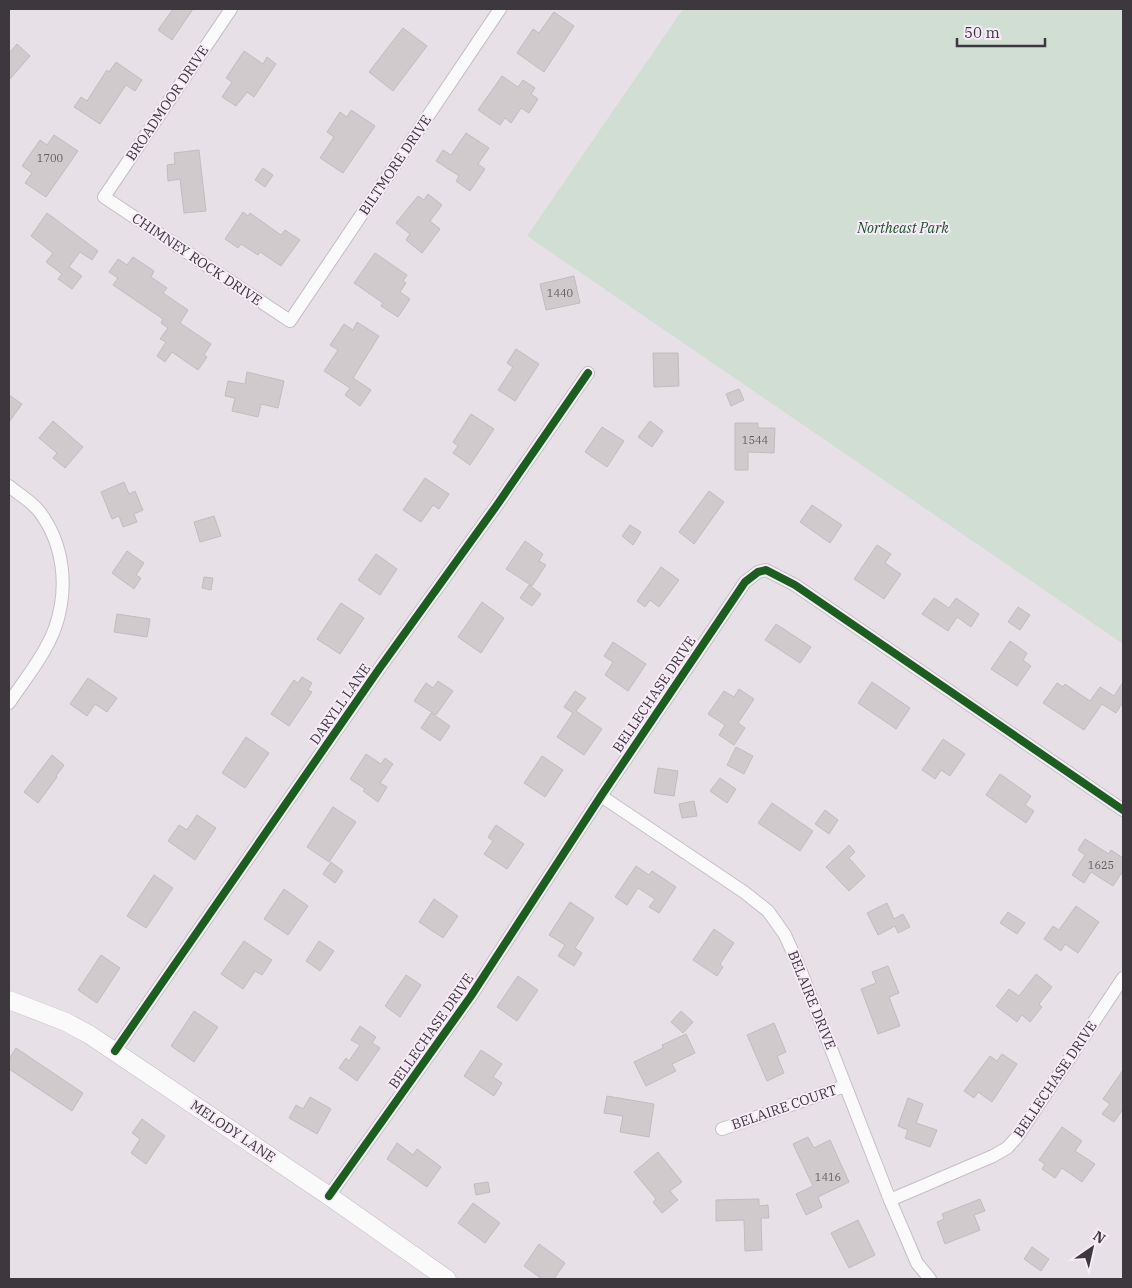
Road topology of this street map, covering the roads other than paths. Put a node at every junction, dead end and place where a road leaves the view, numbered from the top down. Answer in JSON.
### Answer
{"nodes":[{"id":1,"x":231,"y":9,"type":"edge"},
{"id":2,"x":500,"y":9,"type":"edge"},
{"id":3,"x":104,"y":197,"type":"joint"},
{"id":4,"x":290,"y":321,"type":"joint"},
{"id":5,"x":588,"y":373,"type":"dead end"},
{"id":6,"x":9,"y":486,"type":"edge"},
{"id":7,"x":9,"y":703,"type":"edge"},
{"id":8,"x":601,"y":796,"type":"junction"},
{"id":9,"x":1123,"y":810,"type":"edge"},
{"id":10,"x":1123,"y":978,"type":"edge"},
{"id":11,"x":9,"y":1000,"type":"edge"},
{"id":12,"x":115,"y":1051,"type":"junction"},
{"id":13,"x":846,"y":1086,"type":"junction"},
{"id":14,"x":722,"y":1129,"type":"dead end"},
{"id":15,"x":329,"y":1196,"type":"junction"},
{"id":16,"x":890,"y":1200,"type":"junction"},
{"id":17,"x":447,"y":1279,"type":"edge"},
{"id":18,"x":930,"y":1279,"type":"edge"}],
"edges":[{"from":1,"to":3,"type":"street","name":"BROADMOOR DRIVE"},
{"from":2,"to":4,"type":"street","name":"BILTMORE DRIVE"},
{"from":3,"to":4,"type":"street","name":"CHIMNEY ROCK DRIVE"},
{"from":5,"to":12,"type":"street","name":"DARYLL LANE"},
{"from":6,"to":7,"type":"street"},
{"from":8,"to":9,"type":"street","name":"BELLECHASE DRIVE"},
{"from":8,"to":13,"type":"street","name":"BELAIRE DRIVE"},
{"from":8,"to":15,"type":"street","name":"BELLECHASE DRIVE"},
{"from":10,"to":16,"type":"street","name":"BELLECHASE DRIVE"},
{"from":11,"to":12,"type":"street","name":"MELODY LANE"},
{"from":12,"to":15,"type":"street","name":"MELODY LANE"},
{"from":13,"to":14,"type":"street","name":"BELAIRE COURT"},
{"from":13,"to":16,"type":"street","name":"BELAIRE DRIVE"},
{"from":15,"to":17,"type":"street","name":"MELODY LANE"},
{"from":16,"to":18,"type":"street","name":"BELAIRE DRIVE"}]}
